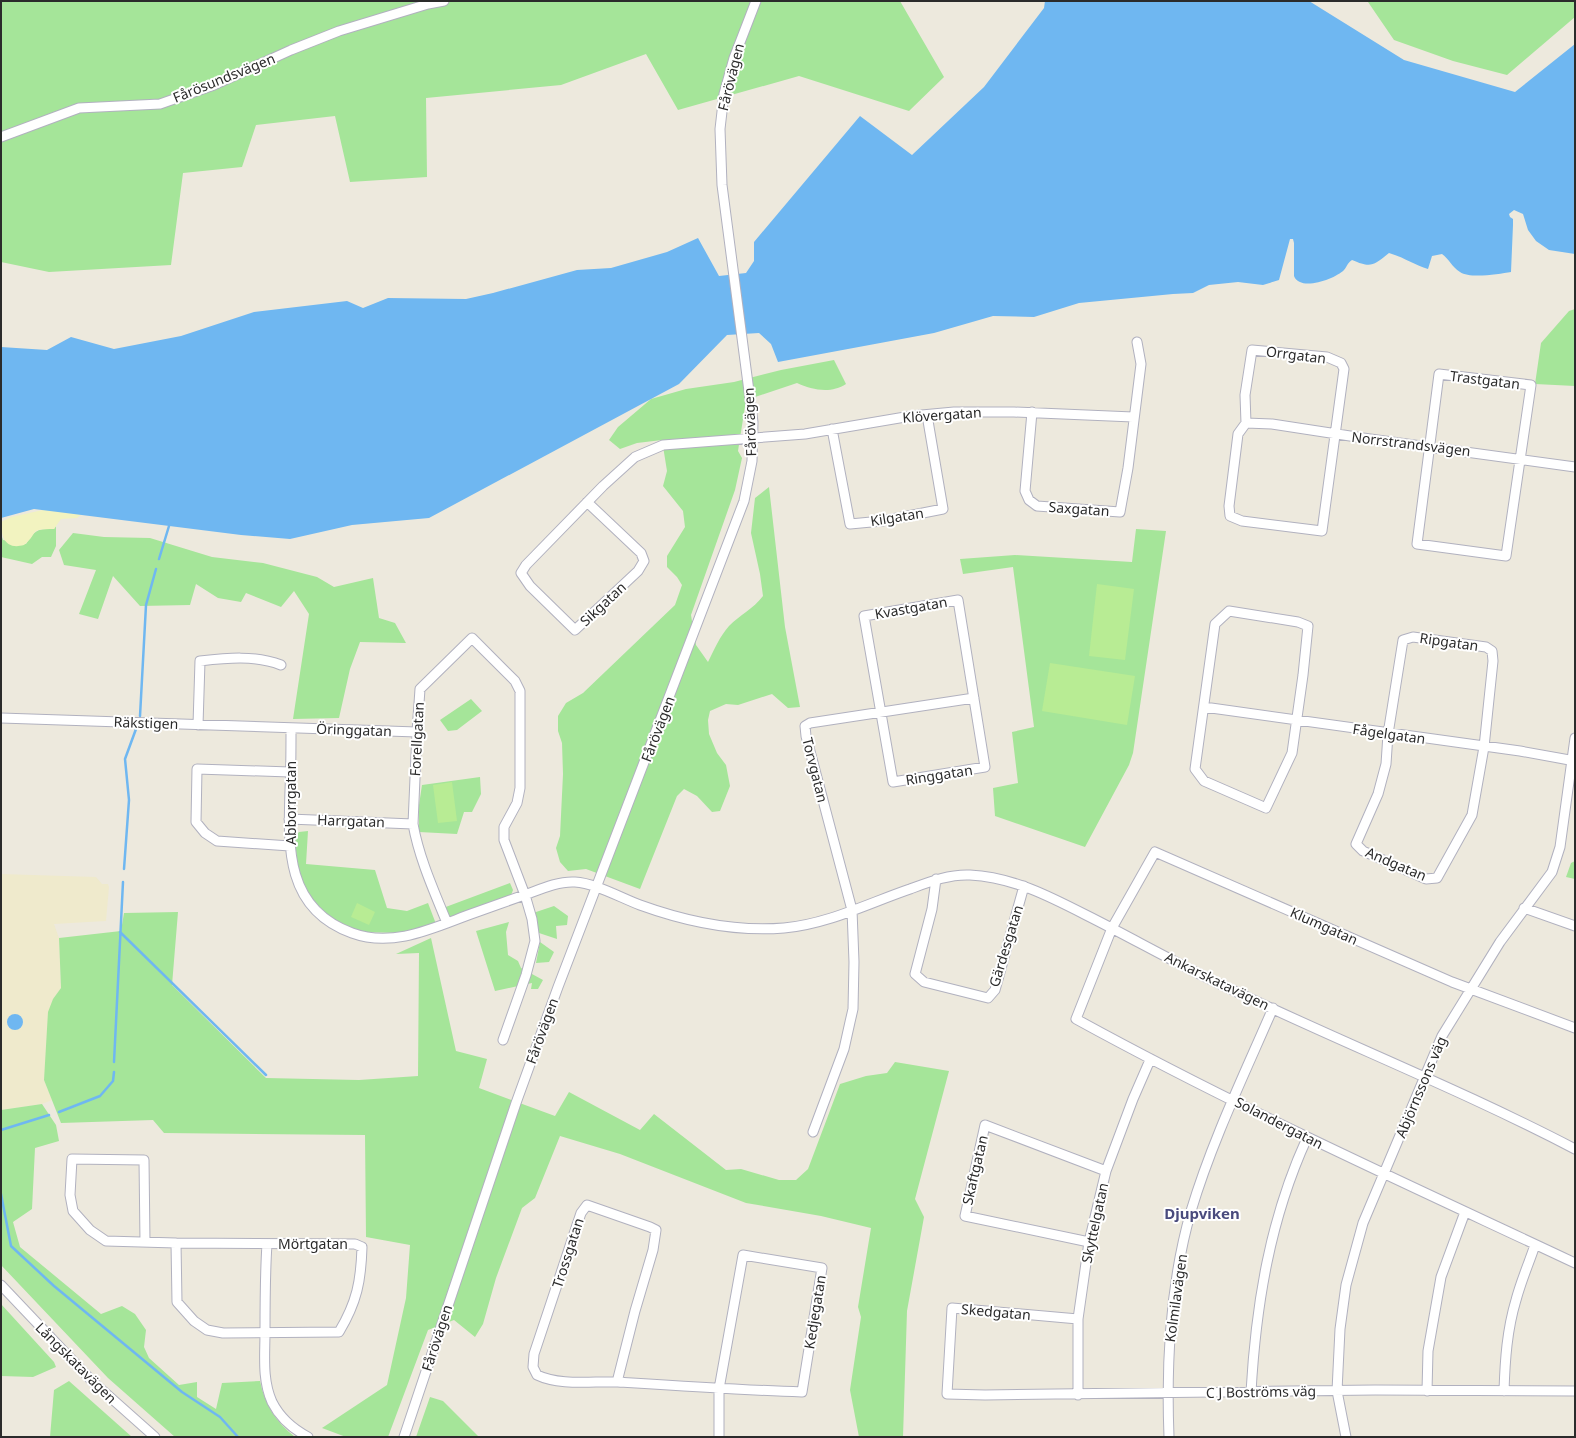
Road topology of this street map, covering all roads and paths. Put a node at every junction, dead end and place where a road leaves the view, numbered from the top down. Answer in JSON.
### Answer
{"nodes":[{"id":1,"x":444,"y":1,"type":"edge"},
{"id":2,"x":756,"y":1,"type":"edge"},
{"id":3,"x":1,"y":137,"type":"edge"},
{"id":4,"x":1138,"y":342,"type":"dead end"},
{"id":5,"x":1032,"y":412,"type":"junction"},
{"id":6,"x":927,"y":414,"type":"junction"},
{"id":7,"x":1133,"y":417,"type":"junction"},
{"id":8,"x":1246,"y":423,"type":"junction"},
{"id":9,"x":832,"y":429,"type":"junction"},
{"id":10,"x":1335,"y":434,"type":"junction"},
{"id":11,"x":753,"y":439,"type":"junction"},
{"id":12,"x":1429,"y":447,"type":"junction"},
{"id":13,"x":1521,"y":459,"type":"junction"},
{"id":14,"x":1575,"y":467,"type":"edge"},
{"id":15,"x":587,"y":502,"type":"junction"},
{"id":16,"x":281,"y":665,"type":"dead end"},
{"id":17,"x":974,"y":698,"type":"junction"},
{"id":18,"x":1204,"y":707,"type":"junction"},
{"id":19,"x":880,"y":713,"type":"junction"},
{"id":20,"x":1,"y":718,"type":"edge"},
{"id":21,"x":1297,"y":721,"type":"junction"},
{"id":22,"x":198,"y":725,"type":"junction"},
{"id":23,"x":292,"y":728,"type":"junction"},
{"id":24,"x":417,"y":732,"type":"junction"},
{"id":25,"x":1388,"y":734,"type":"junction"},
{"id":26,"x":1575,"y":738,"type":"edge"},
{"id":27,"x":1484,"y":747,"type":"junction"},
{"id":28,"x":1573,"y":761,"type":"edge"},
{"id":29,"x":290,"y":772,"type":"junction"},
{"id":30,"x":289,"y":819,"type":"junction"},
{"id":31,"x":413,"y":824,"type":"junction"},
{"id":32,"x":290,"y":846,"type":"junction"},
{"id":33,"x":936,"y":879,"type":"junction"},
{"id":34,"x":1024,"y":886,"type":"junction"},
{"id":35,"x":596,"y":888,"type":"junction"},
{"id":36,"x":525,"y":895,"type":"junction"},
{"id":37,"x":1524,"y":908,"type":"junction"},
{"id":38,"x":852,"y":910,"type":"junction"},
{"id":39,"x":447,"y":923,"type":"junction"},
{"id":40,"x":1575,"y":926,"type":"edge"},
{"id":41,"x":1112,"y":928,"type":"junction"},
{"id":42,"x":1470,"y":989,"type":"junction"},
{"id":43,"x":1273,"y":1008,"type":"junction"},
{"id":44,"x":1575,"y":1028,"type":"edge"},
{"id":45,"x":502,"y":1040,"type":"dead end"},
{"id":46,"x":1150,"y":1060,"type":"junction"},
{"id":47,"x":1423,"y":1077,"type":"junction"},
{"id":48,"x":1233,"y":1100,"type":"junction"},
{"id":49,"x":813,"y":1132,"type":"dead end"},
{"id":50,"x":1307,"y":1138,"type":"junction"},
{"id":51,"x":1575,"y":1149,"type":"edge"},
{"id":52,"x":1106,"y":1171,"type":"junction"},
{"id":53,"x":1385,"y":1175,"type":"junction"},
{"id":54,"x":1465,"y":1212,"type":"junction"},
{"id":55,"x":145,"y":1242,"type":"junction"},
{"id":56,"x":1089,"y":1242,"type":"junction"},
{"id":57,"x":176,"y":1243,"type":"junction"},
{"id":58,"x":267,"y":1244,"type":"junction"},
{"id":59,"x":1536,"y":1245,"type":"junction"},
{"id":60,"x":1575,"y":1262,"type":"edge"},
{"id":61,"x":1,"y":1285,"type":"edge"},
{"id":62,"x":1078,"y":1319,"type":"junction"},
{"id":63,"x":265,"y":1332,"type":"junction"},
{"id":64,"x":617,"y":1382,"type":"junction"},
{"id":65,"x":719,"y":1389,"type":"junction"},
{"id":66,"x":1337,"y":1391,"type":"junction"},
{"id":67,"x":1427,"y":1391,"type":"junction"},
{"id":68,"x":1504,"y":1391,"type":"junction"},
{"id":69,"x":1575,"y":1391,"type":"edge"},
{"id":70,"x":1252,"y":1392,"type":"junction"},
{"id":71,"x":1167,"y":1393,"type":"junction"},
{"id":72,"x":948,"y":1394,"type":"joint"},
{"id":73,"x":1078,"y":1394,"type":"junction"},
{"id":74,"x":155,"y":1437,"type":"edge"},
{"id":75,"x":308,"y":1437,"type":"edge"},
{"id":76,"x":404,"y":1437,"type":"edge"},
{"id":77,"x":719,"y":1437,"type":"edge"},
{"id":78,"x":1169,"y":1437,"type":"edge"},
{"id":79,"x":1346,"y":1437,"type":"edge"}],
"edges":[{"from":1,"to":3,"type":"street","name":"Fårösundsvägen"},
{"from":2,"to":11,"type":"street","name":"Fårövägen"},
{"from":4,"to":7,"type":"street","name":"Saxgatan"},
{"from":5,"to":6,"type":"street","name":"Klövergatan"},
{"from":5,"to":7,"type":"street","name":"Klövergatan"},
{"from":5,"to":7,"type":"street","name":"Saxgatan"},
{"from":6,"to":9,"type":"street","name":"Klövergatan"},
{"from":6,"to":9,"type":"street","name":"Kilgatan"},
{"from":8,"to":10,"type":"street","name":"Norrstrandsvägen"},
{"from":8,"to":10,"type":"street","name":"Orrgatan"},
{"from":8,"to":10,"type":"street"},
{"from":9,"to":11,"type":"street","name":"Klövergatan"},
{"from":10,"to":12,"type":"street","name":"Norrstrandsvägen"},
{"from":11,"to":15,"type":"street","name":"Sikgatan"},
{"from":11,"to":35,"type":"street","name":"Fårövägen"},
{"from":12,"to":13,"type":"street","name":"Norrstrandsvägen"},
{"from":12,"to":13,"type":"street","name":"Trastgatan"},
{"from":12,"to":13,"type":"street"},
{"from":13,"to":14,"type":"street","name":"Norrstrandsvägen"},
{"from":15,"to":15,"type":"street","name":"Sikgatan"},
{"from":16,"to":22,"type":"street"},
{"from":17,"to":19,"type":"street","name":"Torvgatan"},
{"from":17,"to":19,"type":"street","name":"Ringgatan"},
{"from":17,"to":19,"type":"street","name":"Kvastgatan"},
{"from":18,"to":21,"type":"street","name":"Fågelgatan"},
{"from":18,"to":21,"type":"street"},
{"from":18,"to":21,"type":"street"},
{"from":19,"to":38,"type":"street","name":"Torvgatan"},
{"from":20,"to":22,"type":"street","name":"Räkstigen"},
{"from":21,"to":25,"type":"street","name":"Fågelgatan"},
{"from":22,"to":23,"type":"street","name":"Räkstigen"},
{"from":23,"to":24,"type":"street","name":"Öringgatan"},
{"from":23,"to":29,"type":"street","name":"Abborrgatan"},
{"from":24,"to":31,"type":"street","name":"Forellgatan"},
{"from":24,"to":36,"type":"street","name":"Forellgatan"},
{"from":25,"to":27,"type":"street","name":"Fågelgatan"},
{"from":25,"to":27,"type":"street","name":"Ripgatan"},
{"from":25,"to":27,"type":"street","name":"Andgatan"},
{"from":26,"to":28,"type":"street","name":"Abjörnssons väg"},
{"from":27,"to":28,"type":"street","name":"Fågelgatan"},
{"from":28,"to":37,"type":"street","name":"Abjörnssons väg"},
{"from":29,"to":30,"type":"street","name":"Abborrgatan"},
{"from":29,"to":32,"type":"street"},
{"from":30,"to":31,"type":"street","name":"Harrgatan"},
{"from":30,"to":32,"type":"street","name":"Abborrgatan"},
{"from":31,"to":39,"type":"street","name":"Forellgatan"},
{"from":32,"to":39,"type":"street","name":"Abborrgatan"},
{"from":33,"to":34,"type":"street","name":"Ankarskatavägen"},
{"from":33,"to":34,"type":"street","name":"Gärdesgatan"},
{"from":33,"to":38,"type":"street","name":"Ankarskatavägen"},
{"from":34,"to":41,"type":"street","name":"Ankarskatavägen"},
{"from":35,"to":36,"type":"street","name":"Abborrgatan"},
{"from":35,"to":38,"type":"street","name":"Ankarskatavägen"},
{"from":35,"to":76,"type":"street","name":"Fårövägen"},
{"from":36,"to":39,"type":"street","name":"Abborrgatan"},
{"from":36,"to":45,"type":"street"},
{"from":37,"to":40,"type":"street"},
{"from":37,"to":42,"type":"street","name":"Abjörnssons väg"},
{"from":38,"to":49,"type":"street"},
{"from":41,"to":42,"type":"street","name":"Klumgatan"},
{"from":41,"to":43,"type":"street","name":"Ankarskatavägen"},
{"from":41,"to":46,"type":"street","name":"Solandergatan"},
{"from":42,"to":44,"type":"street","name":"Klumgatan"},
{"from":42,"to":47,"type":"street","name":"Abjörnssons väg"},
{"from":43,"to":47,"type":"street","name":"Ankarskatavägen"},
{"from":43,"to":48,"type":"street","name":"Kolmilavägen"},
{"from":46,"to":48,"type":"street","name":"Solandergatan"},
{"from":46,"to":52,"type":"street","name":"Skyttelgatan"},
{"from":47,"to":51,"type":"street","name":"Ankarskatavägen"},
{"from":47,"to":53,"type":"street","name":"Abjörnssons väg"},
{"from":48,"to":50,"type":"street","name":"Solandergatan"},
{"from":48,"to":71,"type":"street","name":"Kolmilavägen"},
{"from":50,"to":53,"type":"street","name":"Solandergatan"},
{"from":50,"to":70,"type":"street"},
{"from":52,"to":56,"type":"street","name":"Skyttelgatan"},
{"from":52,"to":56,"type":"street","name":"Skaftgatan"},
{"from":53,"to":54,"type":"street","name":"Solandergatan"},
{"from":53,"to":66,"type":"street","name":"Abjörnssons väg"},
{"from":54,"to":59,"type":"street","name":"Solandergatan"},
{"from":54,"to":67,"type":"street"},
{"from":55,"to":55,"type":"street"},
{"from":55,"to":57,"type":"street"},
{"from":56,"to":62,"type":"street","name":"Skyttelgatan"},
{"from":57,"to":58,"type":"street","name":"Mörtgatan"},
{"from":57,"to":63,"type":"street","name":"Mörtgatan"},
{"from":58,"to":63,"type":"street","name":"Mörtgatan"},
{"from":58,"to":63,"type":"street","name":"Mörtgatan"},
{"from":59,"to":60,"type":"street","name":"Solandergatan"},
{"from":59,"to":68,"type":"street"},
{"from":61,"to":74,"type":"street","name":"Långskatavägen"},
{"from":62,"to":72,"type":"street","name":"Skedgatan"},
{"from":62,"to":73,"type":"street","name":"Skyttelgatan"},
{"from":63,"to":75,"type":"street","name":"Mörtgatan"},
{"from":64,"to":64,"type":"street","name":"Trossgatan"},
{"from":64,"to":65,"type":"street","name":"Trossgatan"},
{"from":65,"to":65,"type":"street","name":"Kedjegatan"},
{"from":65,"to":77,"type":"street","name":"Kedjegatan"},
{"from":66,"to":67,"type":"street","name":"C J Boströms väg"},
{"from":66,"to":70,"type":"street","name":"C J Boströms väg"},
{"from":66,"to":79,"type":"street","name":"Abjörnssons väg"},
{"from":67,"to":68,"type":"street","name":"C J Boströms väg"},
{"from":68,"to":69,"type":"street","name":"C J Boströms väg"},
{"from":70,"to":71,"type":"street","name":"C J Boströms väg"},
{"from":71,"to":73,"type":"street","name":"C J Boströms väg"},
{"from":71,"to":78,"type":"street","name":"Kolmilavägen"},
{"from":72,"to":73,"type":"street","name":"C J Boströms väg"}]}
